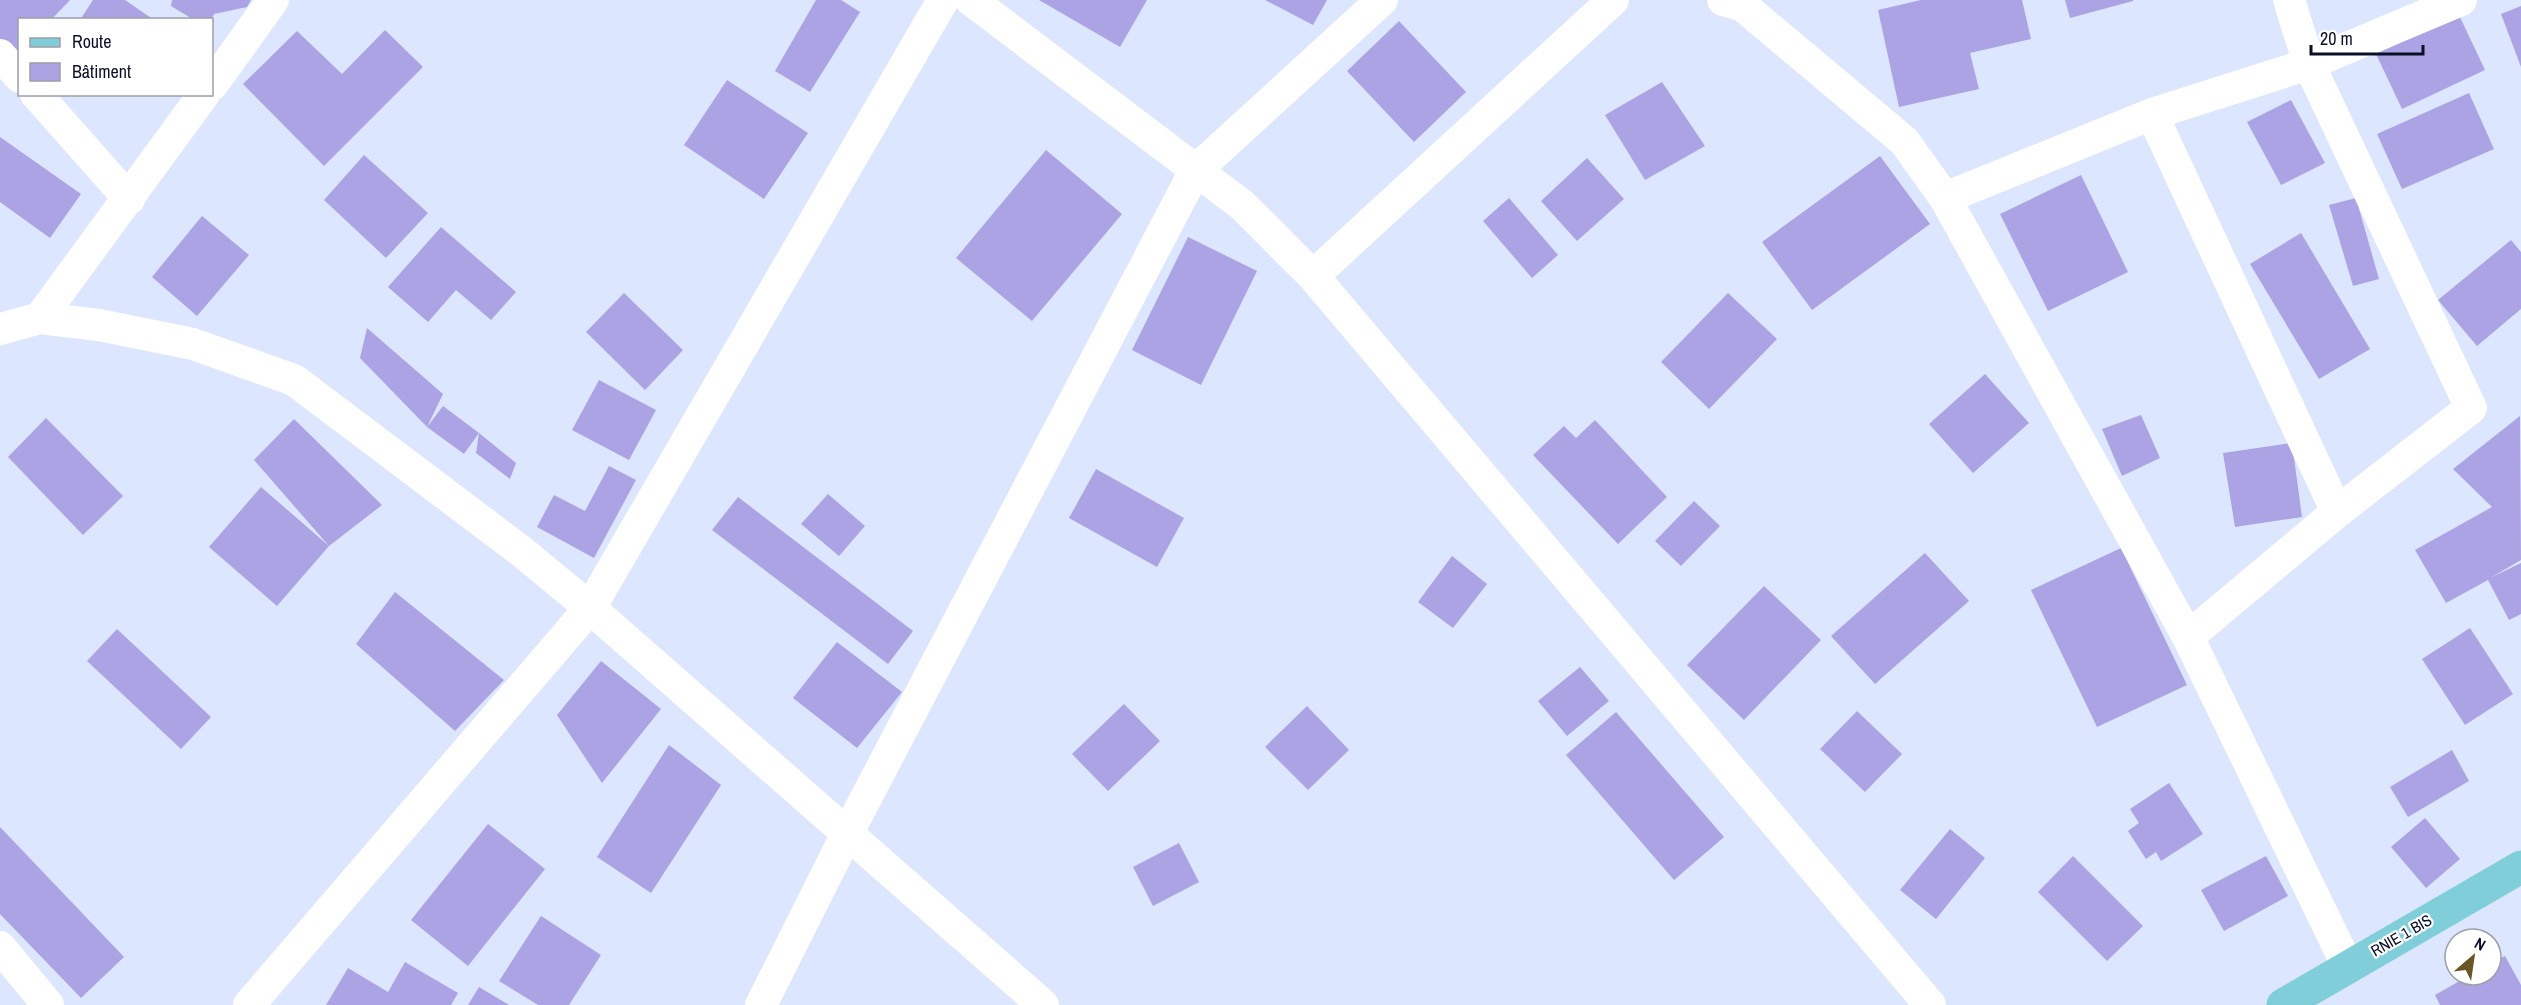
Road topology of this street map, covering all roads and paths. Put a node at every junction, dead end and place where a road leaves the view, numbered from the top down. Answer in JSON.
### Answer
{"nodes":[{"id":1,"x":273,"y":0,"type":"edge"},
{"id":2,"x":944,"y":0,"type":"edge"},
{"id":3,"x":971,"y":0,"type":"edge"},
{"id":4,"x":1382,"y":0,"type":"edge"},
{"id":5,"x":1613,"y":0,"type":"edge"},
{"id":6,"x":2289,"y":0,"type":"edge"},
{"id":7,"x":2461,"y":0,"type":"edge"},
{"id":8,"x":1743,"y":2,"type":"edge"},
{"id":9,"x":0,"y":55,"type":"edge"},
{"id":10,"x":2309,"y":64,"type":"junction"},
{"id":11,"x":18,"y":75,"type":"edge"},
{"id":12,"x":213,"y":84,"type":"edge"},
{"id":13,"x":38,"y":96,"type":"edge"},
{"id":14,"x":203,"y":96,"type":"edge"},
{"id":15,"x":2152,"y":114,"type":"junction"},
{"id":16,"x":1196,"y":171,"type":"junction"},
{"id":17,"x":1945,"y":198,"type":"junction"},
{"id":18,"x":129,"y":199,"type":"junction"},
{"id":19,"x":1312,"y":276,"type":"junction"},
{"id":20,"x":40,"y":318,"type":"junction"},
{"id":21,"x":0,"y":329,"type":"edge"},
{"id":22,"x":2337,"y":512,"type":"junction"},
{"id":23,"x":591,"y":608,"type":"junction"},
{"id":24,"x":2188,"y":637,"type":"junction"},
{"id":25,"x":847,"y":834,"type":"junction"},
{"id":26,"x":2521,"y":867,"type":"edge"},
{"id":27,"x":0,"y":947,"type":"edge"},
{"id":28,"x":2347,"y":965,"type":"junction"},
{"id":29,"x":48,"y":1005,"type":"edge"},
{"id":30,"x":249,"y":1005,"type":"edge"},
{"id":31,"x":761,"y":1005,"type":"edge"},
{"id":32,"x":1043,"y":1005,"type":"edge"},
{"id":33,"x":1930,"y":1005,"type":"edge"},
{"id":34,"x":2283,"y":1005,"type":"edge"}],
"edges":[{"from":1,"to":12,"type":"street"},
{"from":2,"to":23,"type":"street"},
{"from":3,"to":16,"type":"street"},
{"from":4,"to":16,"type":"street"},
{"from":5,"to":19,"type":"street"},
{"from":6,"to":10,"type":"street"},
{"from":7,"to":10,"type":"street"},
{"from":8,"to":17,"type":"street"},
{"from":9,"to":11,"type":"street"},
{"from":10,"to":15,"type":"street"},
{"from":10,"to":22,"type":"street"},
{"from":13,"to":18,"type":"street"},
{"from":14,"to":18,"type":"street"},
{"from":15,"to":17,"type":"street"},
{"from":15,"to":22,"type":"street"},
{"from":16,"to":19,"type":"street"},
{"from":16,"to":25,"type":"street"},
{"from":17,"to":24,"type":"street"},
{"from":18,"to":20,"type":"street"},
{"from":19,"to":33,"type":"street"},
{"from":20,"to":21,"type":"street"},
{"from":20,"to":23,"type":"street"},
{"from":22,"to":24,"type":"street"},
{"from":23,"to":25,"type":"street"},
{"from":23,"to":30,"type":"street"},
{"from":24,"to":28,"type":"street"},
{"from":25,"to":31,"type":"street"},
{"from":25,"to":32,"type":"street"},
{"from":26,"to":28,"type":"main road","name":"RNIE 1 BIS"},
{"from":27,"to":29,"type":"street"},
{"from":28,"to":34,"type":"main road","name":"RNIE 1 BIS"}]}
